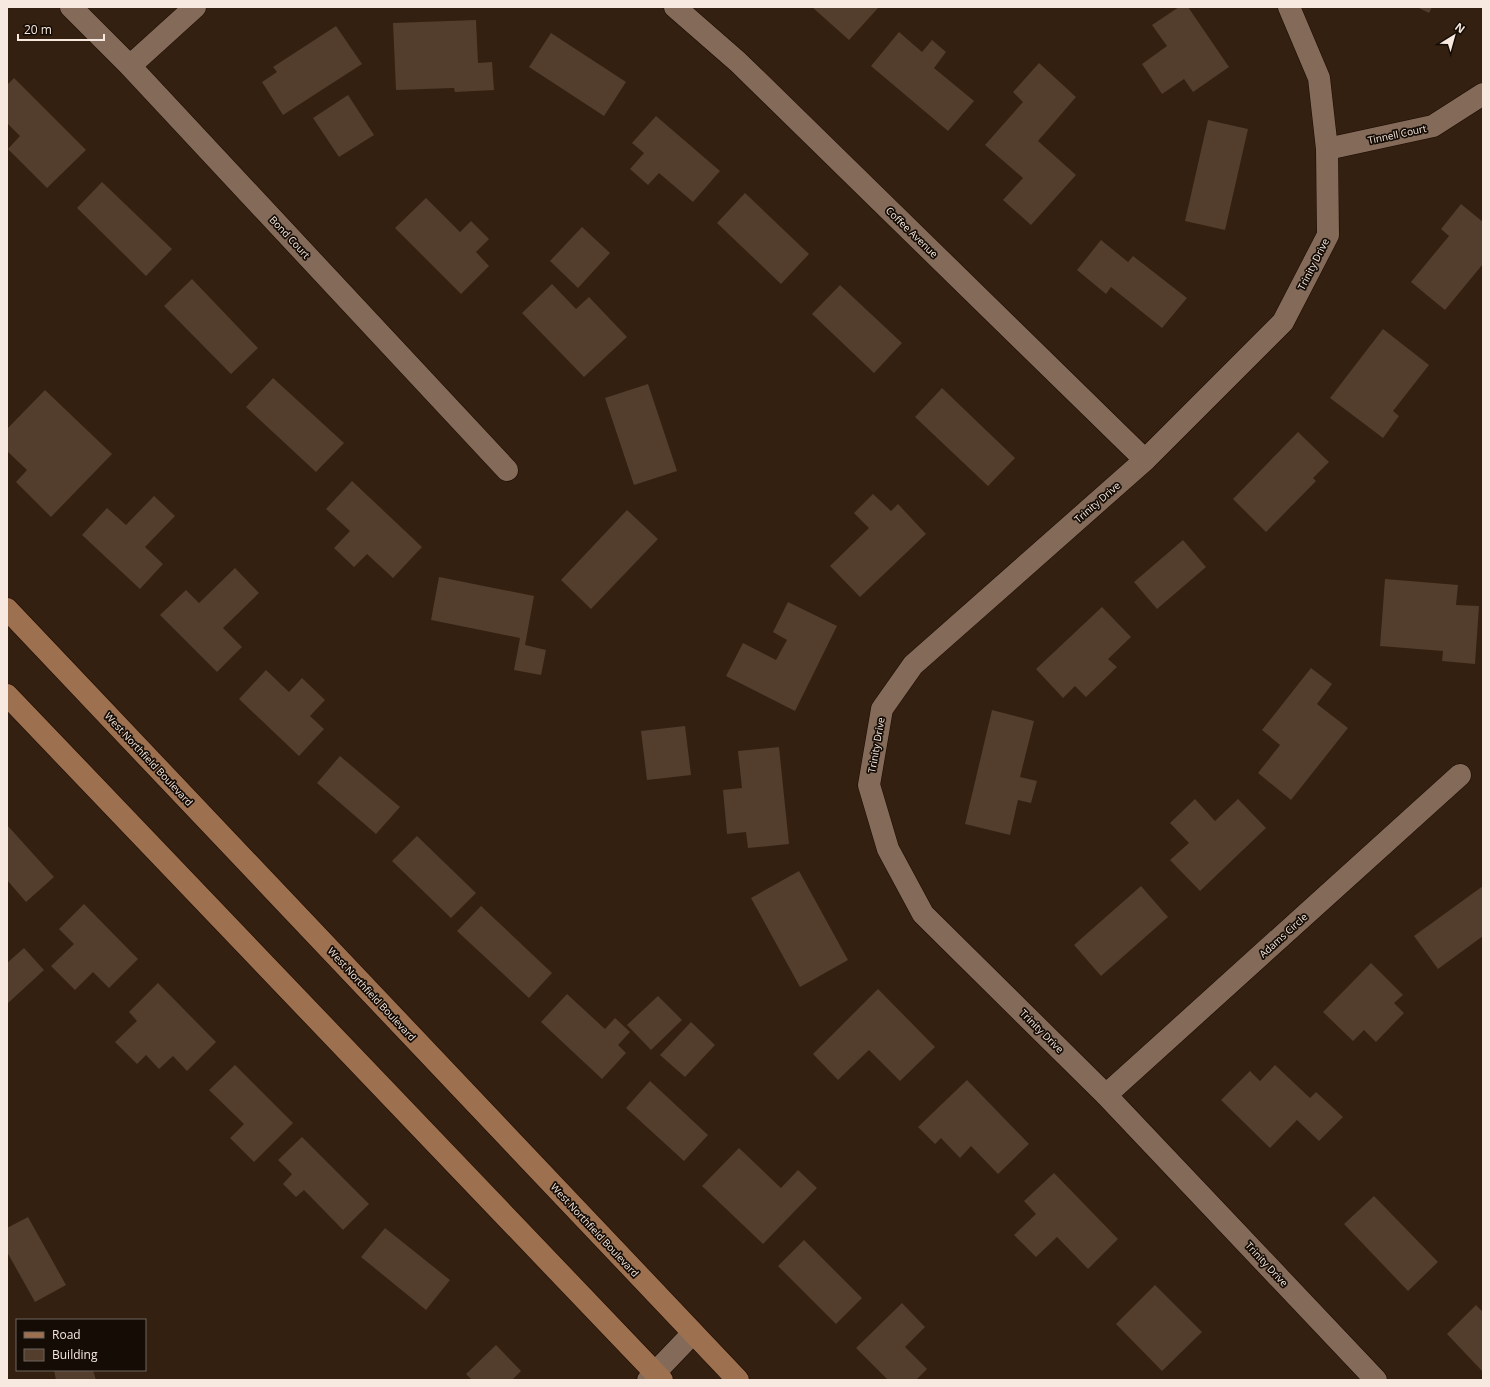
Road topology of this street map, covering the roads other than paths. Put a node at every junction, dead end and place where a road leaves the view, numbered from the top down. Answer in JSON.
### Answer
{"nodes":[{"id":1,"x":71,"y":7,"type":"edge"},
{"id":2,"x":195,"y":7,"type":"edge"},
{"id":3,"x":675,"y":7,"type":"edge"},
{"id":4,"x":1289,"y":7,"type":"edge"},
{"id":5,"x":130,"y":66,"type":"junction"},
{"id":6,"x":1483,"y":94,"type":"edge"},
{"id":7,"x":1328,"y":149,"type":"junction"},
{"id":8,"x":1145,"y":460,"type":"junction"},
{"id":9,"x":507,"y":470,"type":"dead end"},
{"id":10,"x":7,"y":609,"type":"edge"},
{"id":11,"x":7,"y":695,"type":"edge"},
{"id":12,"x":1460,"y":774,"type":"dead end"},
{"id":13,"x":1106,"y":1095,"type":"junction"},
{"id":14,"x":693,"y":1333,"type":"junction"},
{"id":15,"x":655,"y":1378,"type":"edge"},
{"id":16,"x":738,"y":1380,"type":"edge"},
{"id":17,"x":1376,"y":1380,"type":"edge"}],
"edges":[{"from":1,"to":5,"type":"street","name":"Bond Court"},
{"from":2,"to":5,"type":"street"},
{"from":3,"to":8,"type":"street","name":"Coffee Avenue"},
{"from":4,"to":7,"type":"street","name":"Trinity Drive"},
{"from":5,"to":9,"type":"street","name":"Bond Court"},
{"from":6,"to":7,"type":"street","name":"Tinnell Court"},
{"from":7,"to":8,"type":"street","name":"Trinity Drive"},
{"from":8,"to":13,"type":"street","name":"Trinity Drive"},
{"from":10,"to":14,"type":"main road","name":"West Northfield Boulevard"},
{"from":11,"to":15,"type":"main road"},
{"from":12,"to":13,"type":"street","name":"Adams Circle"},
{"from":13,"to":17,"type":"street","name":"Trinity Drive"},
{"from":14,"to":15,"type":"street"},
{"from":14,"to":16,"type":"main road","name":"West Northfield Boulevard"}]}
